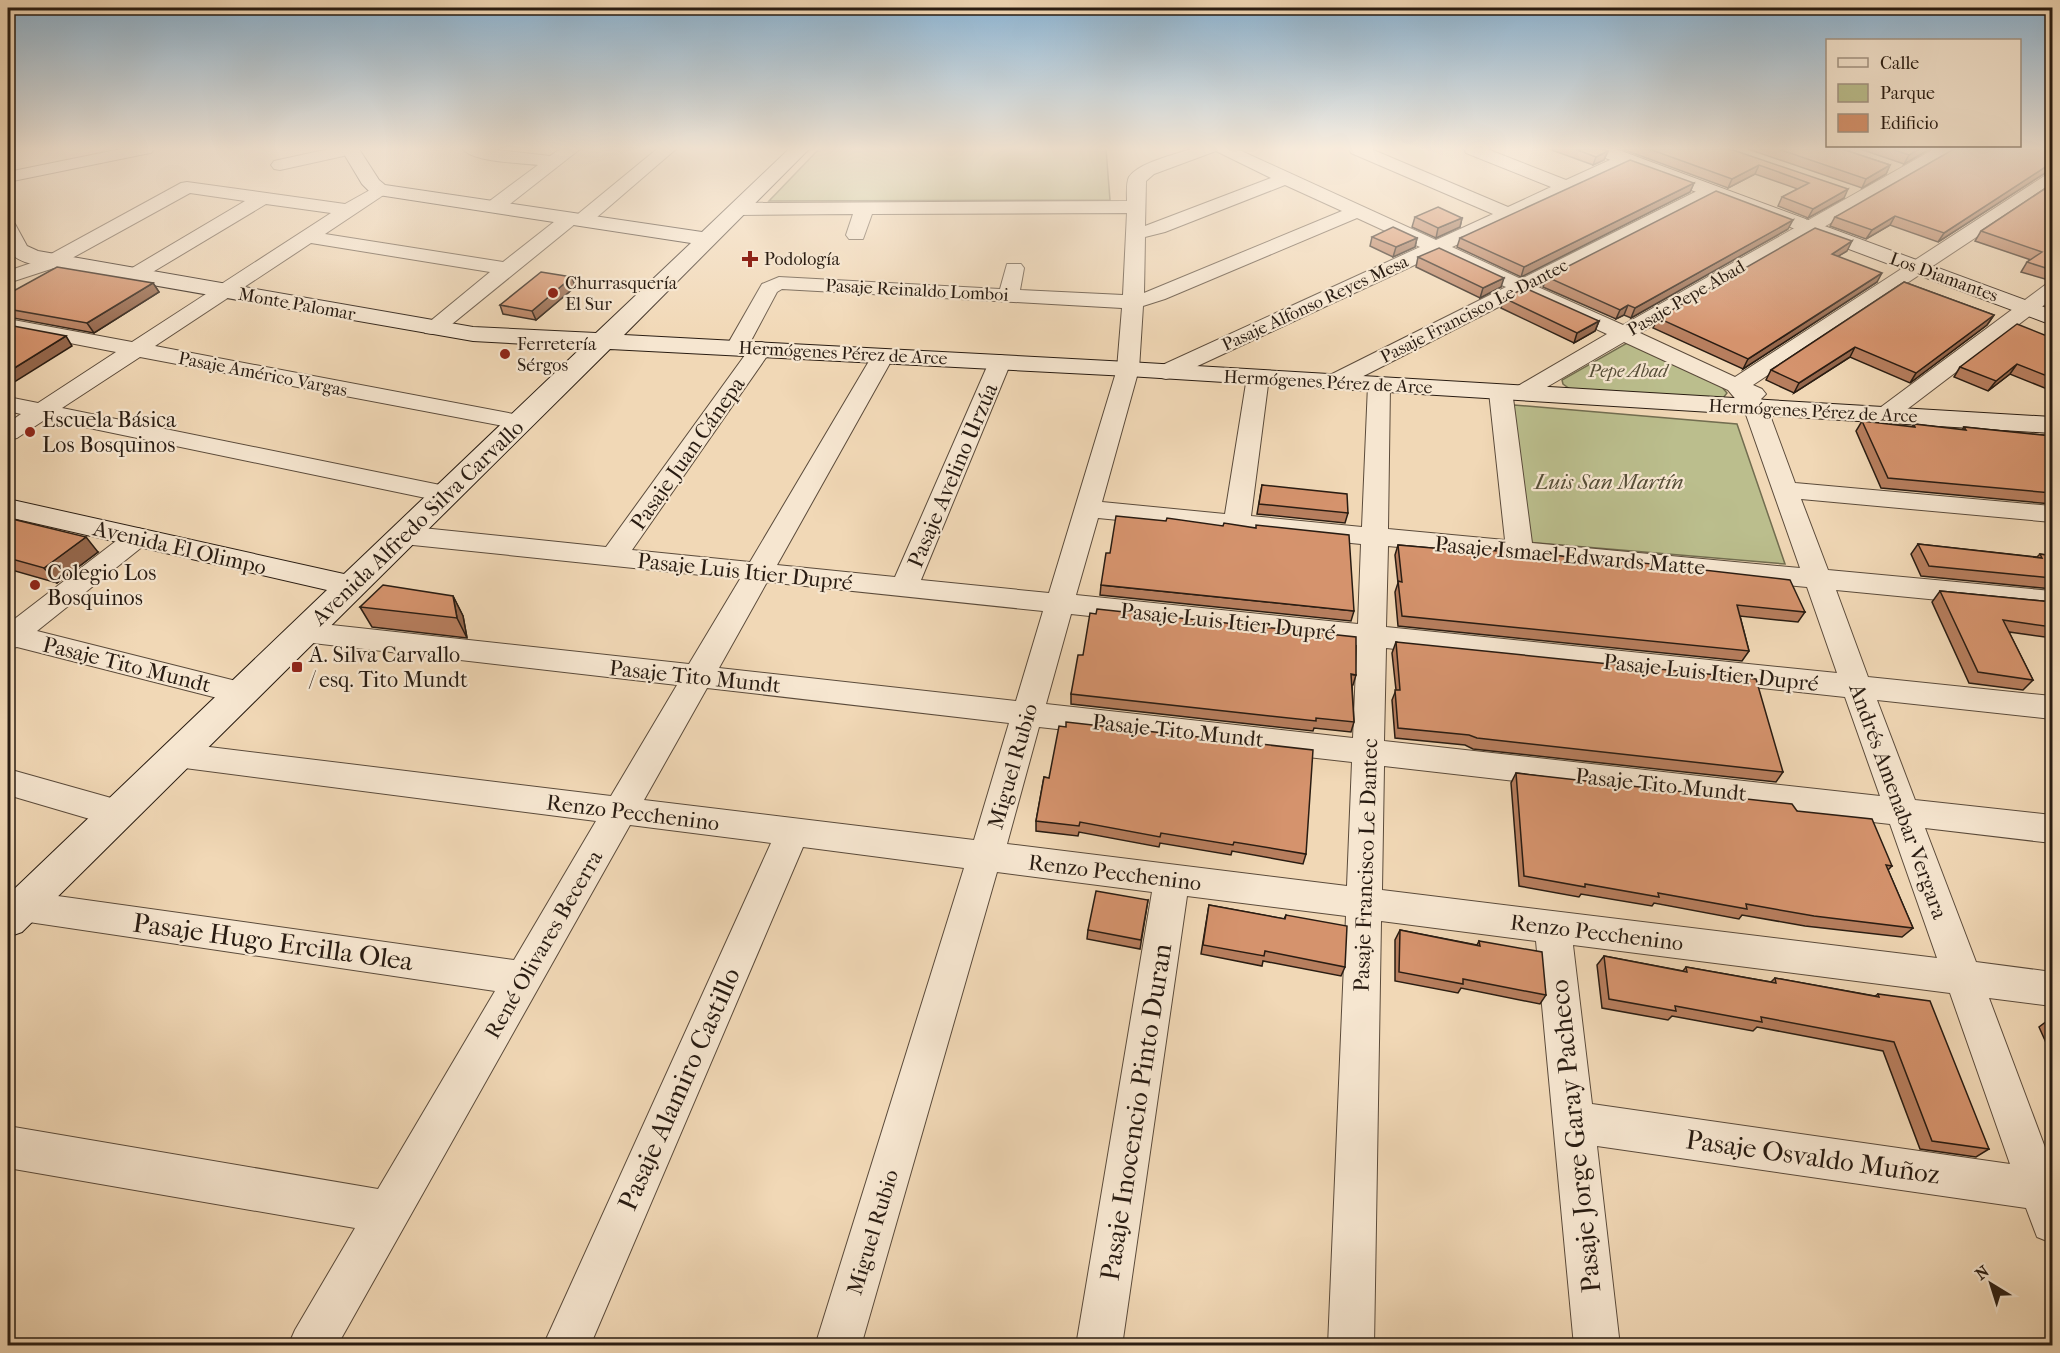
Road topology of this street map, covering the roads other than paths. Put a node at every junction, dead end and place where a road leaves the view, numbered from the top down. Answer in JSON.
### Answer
{"nodes":[{"id":1,"x":130,"y":212,"type":"edge"},
{"id":2,"x":239,"y":212,"type":"edge"},
{"id":3,"x":347,"y":212,"type":"edge"},
{"id":4,"x":530,"y":212,"type":"edge"},
{"id":5,"x":586,"y":212,"type":"edge"},
{"id":6,"x":737,"y":212,"type":"edge"},
{"id":7,"x":863,"y":212,"type":"edge"},
{"id":8,"x":905,"y":212,"type":"edge"},
{"id":9,"x":999,"y":212,"type":"edge"},
{"id":10,"x":1046,"y":212,"type":"edge"},
{"id":11,"x":1136,"y":212,"type":"edge"},
{"id":12,"x":1199,"y":212,"type":"edge"},
{"id":13,"x":1354,"y":212,"type":"edge"},
{"id":14,"x":1360,"y":212,"type":"edge"},
{"id":15,"x":1505,"y":212,"type":"edge"},
{"id":16,"x":1513,"y":212,"type":"edge"},
{"id":17,"x":1669,"y":212,"type":"edge"},
{"id":18,"x":1769,"y":212,"type":"edge"},
{"id":19,"x":1835,"y":212,"type":"edge"},
{"id":20,"x":2002,"y":212,"type":"edge"},
{"id":21,"x":1509,"y":214,"type":"junction"},
{"id":22,"x":577,"y":219,"type":"junction"},
{"id":23,"x":1809,"y":227,"type":"junction"},
{"id":24,"x":1048,"y":230,"type":"dead end"},
{"id":25,"x":8,"y":232,"type":"edge"},
{"id":26,"x":1135,"y":234,"type":"junction"},
{"id":27,"x":856,"y":235,"type":"dead end"},
{"id":28,"x":307,"y":237,"type":"junction"},
{"id":29,"x":708,"y":238,"type":"junction"},
{"id":30,"x":1436,"y":247,"type":"junction"},
{"id":31,"x":53,"y":261,"type":"junction"},
{"id":32,"x":508,"y":268,"type":"junction"},
{"id":33,"x":1014,"y":268,"type":"dead end"},
{"id":34,"x":1919,"y":268,"type":"junction"},
{"id":35,"x":134,"y":275,"type":"junction"},
{"id":36,"x":8,"y":277,"type":"edge"},
{"id":37,"x":1521,"y":287,"type":"junction"},
{"id":38,"x":2052,"y":289,"type":"edge"},
{"id":39,"x":225,"y":291,"type":"junction"},
{"id":40,"x":1009,"y":295,"type":"junction"},
{"id":41,"x":1133,"y":302,"type":"junction"},
{"id":42,"x":2027,"y":308,"type":"junction"},
{"id":43,"x":2052,"y":318,"type":"edge"},
{"id":44,"x":8,"y":325,"type":"edge"},
{"id":45,"x":433,"y":328,"type":"junction"},
{"id":46,"x":1623,"y":334,"type":"junction"},
{"id":47,"x":604,"y":340,"type":"junction"},
{"id":48,"x":737,"y":347,"type":"junction"},
{"id":49,"x":761,"y":349,"type":"junction"},
{"id":50,"x":135,"y":350,"type":"junction"},
{"id":51,"x":883,"y":356,"type":"junction"},
{"id":52,"x":1000,"y":362,"type":"junction"},
{"id":53,"x":1128,"y":369,"type":"junction"},
{"id":54,"x":1166,"y":372,"type":"junction"},
{"id":55,"x":1258,"y":377,"type":"junction"},
{"id":56,"x":1334,"y":382,"type":"junction"},
{"id":57,"x":1379,"y":385,"type":"junction"},
{"id":58,"x":1511,"y":392,"type":"junction"},
{"id":59,"x":1759,"y":401,"type":"junction"},
{"id":60,"x":8,"y":404,"type":"edge"},
{"id":61,"x":41,"y":411,"type":"junction"},
{"id":62,"x":1885,"y":415,"type":"junction"},
{"id":63,"x":519,"y":422,"type":"junction"},
{"id":64,"x":2052,"y":425,"type":"edge"},
{"id":65,"x":8,"y":433,"type":"edge"},
{"id":66,"x":1785,"y":490,"type":"junction"},
{"id":67,"x":445,"y":494,"type":"junction"},
{"id":68,"x":8,"y":508,"type":"edge"},
{"id":69,"x":1087,"y":509,"type":"junction"},
{"id":70,"x":2052,"y":514,"type":"edge"},
{"id":71,"x":1237,"y":524,"type":"junction"},
{"id":72,"x":403,"y":535,"type":"junction"},
{"id":73,"x":138,"y":537,"type":"junction"},
{"id":74,"x":1374,"y":537,"type":"junction"},
{"id":75,"x":1519,"y":550,"type":"junction"},
{"id":76,"x":613,"y":557,"type":"junction"},
{"id":77,"x":758,"y":572,"type":"junction"},
{"id":78,"x":1818,"y":579,"type":"junction"},
{"id":79,"x":352,"y":586,"type":"junction"},
{"id":80,"x":904,"y":587,"type":"junction"},
{"id":81,"x":2052,"y":601,"type":"edge"},
{"id":82,"x":1059,"y":604,"type":"junction"},
{"id":83,"x":304,"y":632,"type":"junction"},
{"id":84,"x":1372,"y":636,"type":"junction"},
{"id":85,"x":10,"y":637,"type":"edge"},
{"id":86,"x":698,"y":676,"type":"junction"},
{"id":87,"x":1857,"y":687,"type":"junction"},
{"id":88,"x":241,"y":693,"type":"junction"},
{"id":89,"x":2052,"y":707,"type":"edge"},
{"id":90,"x":1027,"y":713,"type":"junction"},
{"id":91,"x":1368,"y":751,"type":"junction"},
{"id":92,"x":177,"y":755,"type":"junction"},
{"id":93,"x":8,"y":782,"type":"edge"},
{"id":94,"x":620,"y":810,"type":"junction"},
{"id":95,"x":1903,"y":812,"type":"junction"},
{"id":96,"x":117,"y":813,"type":"junction"},
{"id":97,"x":2052,"y":829,"type":"edge"},
{"id":98,"x":793,"y":832,"type":"junction"},
{"id":99,"x":986,"y":856,"type":"junction"},
{"id":100,"x":1172,"y":879,"type":"junction"},
{"id":101,"x":1364,"y":903,"type":"junction"},
{"id":102,"x":15,"y":913,"type":"edge"},
{"id":103,"x":1553,"y":927,"type":"junction"},
{"id":104,"x":1963,"y":977,"type":"junction"},
{"id":105,"x":523,"y":978,"type":"junction"},
{"id":106,"x":2052,"y":989,"type":"edge"},
{"id":107,"x":1574,"y":1122,"type":"junction"},
{"id":108,"x":8,"y":1147,"type":"edge"},
{"id":109,"x":2048,"y":1200,"type":"edge"},
{"id":110,"x":388,"y":1212,"type":"junction"},
{"id":111,"x":311,"y":1346,"type":"edge"},
{"id":112,"x":566,"y":1346,"type":"edge"},
{"id":113,"x":838,"y":1346,"type":"edge"},
{"id":114,"x":1099,"y":1346,"type":"edge"},
{"id":115,"x":1351,"y":1346,"type":"edge"},
{"id":116,"x":1597,"y":1346,"type":"edge"}],
"edges":[{"from":1,"to":31,"type":"street"},
{"from":2,"to":35,"type":"street"},
{"from":3,"to":28,"type":"street"},
{"from":4,"to":22,"type":"street"},
{"from":5,"to":22,"type":"street"},
{"from":6,"to":29,"type":"street","name":"Avenida Alfredo Silva Carvallo"},
{"from":7,"to":27,"type":"street"},
{"from":8,"to":9,"type":"street"},
{"from":10,"to":24,"type":"street"},
{"from":11,"to":26,"type":"street","name":"Miguel Rubio"},
{"from":12,"to":26,"type":"street"},
{"from":13,"to":41,"type":"street","name":"Pasaje Reinaldo Lomboi"},
{"from":14,"to":30,"type":"street"},
{"from":15,"to":21,"type":"street"},
{"from":16,"to":21,"type":"street","name":"Pasaje Alfonso Reyes Mesa"},
{"from":17,"to":37,"type":"street","name":"Pasaje Francisco Le Dantec"},
{"from":18,"to":23,"type":"street","name":"Los Diamantes"},
{"from":19,"to":23,"type":"street","name":"Pasaje Pepe Abad"},
{"from":20,"to":34,"type":"street"},
{"from":21,"to":30,"type":"street","name":"Pasaje Alfonso Reyes Mesa"},
{"from":22,"to":29,"type":"street"},
{"from":22,"to":32,"type":"street"},
{"from":23,"to":34,"type":"street","name":"Los Diamantes"},
{"from":23,"to":46,"type":"street","name":"Pasaje Pepe Abad"},
{"from":25,"to":31,"type":"street","name":"Monte Palomar"},
{"from":26,"to":41,"type":"street","name":"Miguel Rubio"},
{"from":28,"to":32,"type":"street"},
{"from":28,"to":39,"type":"street"},
{"from":29,"to":47,"type":"street","name":"Avenida Alfredo Silva Carvallo"},
{"from":30,"to":37,"type":"street"},
{"from":30,"to":54,"type":"street","name":"Pasaje Alfonso Reyes Mesa"},
{"from":31,"to":35,"type":"street","name":"Monte Palomar"},
{"from":31,"to":36,"type":"street"},
{"from":32,"to":45,"type":"street"},
{"from":33,"to":40,"type":"street"},
{"from":34,"to":42,"type":"street","name":"Los Diamantes"},
{"from":34,"to":59,"type":"street"},
{"from":35,"to":39,"type":"street","name":"Monte Palomar"},
{"from":37,"to":46,"type":"street"},
{"from":37,"to":56,"type":"street","name":"Pasaje Francisco Le Dantec"},
{"from":38,"to":42,"type":"street"},
{"from":39,"to":45,"type":"street","name":"Monte Palomar"},
{"from":39,"to":50,"type":"street"},
{"from":40,"to":41,"type":"street","name":"Pasaje Reinaldo Lomboi"},
{"from":40,"to":48,"type":"street","name":"Pasaje Reinaldo Lomboi"},
{"from":41,"to":53,"type":"street","name":"Miguel Rubio"},
{"from":42,"to":43,"type":"street","name":"Los Diamantes"},
{"from":42,"to":62,"type":"street"},
{"from":44,"to":50,"type":"street","name":"Pasaje Américo Vargas"},
{"from":45,"to":47,"type":"street","name":"Monte Palomar"},
{"from":46,"to":58,"type":"street","name":"Pasaje Pepe Abad"},
{"from":46,"to":59,"type":"street"},
{"from":47,"to":48,"type":"street","name":"Hermógenes Pérez de Arce"},
{"from":47,"to":63,"type":"street","name":"Avenida Alfredo Silva Carvallo"},
{"from":48,"to":49,"type":"street","name":"Hermógenes Pérez de Arce"},
{"from":49,"to":51,"type":"street","name":"Hermógenes Pérez de Arce"},
{"from":49,"to":76,"type":"street","name":"Pasaje Juan Cánepa"},
{"from":50,"to":61,"type":"street"},
{"from":50,"to":63,"type":"street","name":"Pasaje Américo Vargas"},
{"from":51,"to":52,"type":"street","name":"Hermógenes Pérez de Arce"},
{"from":51,"to":77,"type":"street","name":"René Olivares Becerra"},
{"from":52,"to":53,"type":"street","name":"Hermógenes Pérez de Arce"},
{"from":52,"to":80,"type":"street","name":"Pasaje Avelino Urzúa"},
{"from":53,"to":54,"type":"street","name":"Hermógenes Pérez de Arce"},
{"from":53,"to":69,"type":"street","name":"Miguel Rubio"},
{"from":54,"to":55,"type":"street","name":"Hermógenes Pérez de Arce"},
{"from":55,"to":56,"type":"street","name":"Hermógenes Pérez de Arce"},
{"from":55,"to":71,"type":"street"},
{"from":56,"to":57,"type":"street","name":"Hermógenes Pérez de Arce"},
{"from":57,"to":58,"type":"street","name":"Hermógenes Pérez de Arce"},
{"from":57,"to":74,"type":"street","name":"Pasaje Francisco Le Dantec"},
{"from":58,"to":59,"type":"street","name":"Hermógenes Pérez de Arce"},
{"from":58,"to":75,"type":"street"},
{"from":59,"to":62,"type":"street","name":"Hermógenes Pérez de Arce"},
{"from":59,"to":66,"type":"street","name":"Andrés Amenabar Vergara"},
{"from":60,"to":61,"type":"street"},
{"from":61,"to":65,"type":"street"},
{"from":61,"to":67,"type":"street"},
{"from":62,"to":64,"type":"street","name":"Hermógenes Pérez de Arce"},
{"from":63,"to":67,"type":"street","name":"Avenida Alfredo Silva Carvallo"},
{"from":66,"to":70,"type":"street"},
{"from":66,"to":78,"type":"street","name":"Andrés Amenabar Vergara"},
{"from":67,"to":72,"type":"street","name":"Avenida Alfredo Silva Carvallo"},
{"from":68,"to":73,"type":"street","name":"Avenida El Olimpo"},
{"from":69,"to":71,"type":"street","name":"Pasaje Ismael Edwards Matte"},
{"from":69,"to":82,"type":"street","name":"Miguel Rubio"},
{"from":71,"to":74,"type":"street","name":"Pasaje Ismael Edwards Matte"},
{"from":72,"to":76,"type":"street","name":"Pasaje Luis Itier Dupré"},
{"from":72,"to":79,"type":"street","name":"Avenida Alfredo Silva Carvallo"},
{"from":73,"to":79,"type":"street","name":"Avenida El Olimpo"},
{"from":73,"to":85,"type":"street"},
{"from":74,"to":75,"type":"street","name":"Pasaje Ismael Edwards Matte"},
{"from":74,"to":84,"type":"street","name":"Pasaje Francisco Le Dantec"},
{"from":75,"to":78,"type":"street","name":"Pasaje Ismael Edwards Matte"},
{"from":76,"to":77,"type":"street","name":"Pasaje Luis Itier Dupré"},
{"from":77,"to":80,"type":"street","name":"Pasaje Luis Itier Dupré"},
{"from":77,"to":86,"type":"street","name":"René Olivares Becerra"},
{"from":78,"to":81,"type":"street","name":"Pasaje Ismael Edwards Matte"},
{"from":78,"to":87,"type":"street","name":"Andrés Amenabar Vergara"},
{"from":79,"to":83,"type":"street","name":"Avenida Alfredo Silva Carvallo"},
{"from":80,"to":82,"type":"street","name":"Pasaje Luis Itier Dupré"},
{"from":82,"to":84,"type":"street","name":"Pasaje Luis Itier Dupré"},
{"from":82,"to":90,"type":"street","name":"Miguel Rubio"},
{"from":83,"to":86,"type":"street","name":"Pasaje Tito Mundt"},
{"from":83,"to":88,"type":"street","name":"Avenida Alfredo Silva Carvallo"},
{"from":84,"to":87,"type":"street","name":"Pasaje Luis Itier Dupré"},
{"from":84,"to":91,"type":"street","name":"Pasaje Francisco Le Dantec"},
{"from":85,"to":88,"type":"street","name":"Pasaje Tito Mundt"},
{"from":86,"to":90,"type":"street","name":"Pasaje Tito Mundt"},
{"from":86,"to":94,"type":"street","name":"René Olivares Becerra"},
{"from":87,"to":89,"type":"street","name":"Pasaje Luis Itier Dupré"},
{"from":87,"to":95,"type":"street","name":"Andrés Amenabar Vergara"},
{"from":88,"to":92,"type":"street","name":"Avenida Alfredo Silva Carvallo"},
{"from":90,"to":91,"type":"street","name":"Pasaje Tito Mundt"},
{"from":90,"to":99,"type":"street","name":"Miguel Rubio"},
{"from":91,"to":95,"type":"street","name":"Pasaje Tito Mundt"},
{"from":91,"to":101,"type":"street","name":"Pasaje Francisco Le Dantec"},
{"from":92,"to":94,"type":"street","name":"Renzo Pecchenino"},
{"from":92,"to":96,"type":"street","name":"Avenida Alfredo Silva Carvallo"},
{"from":93,"to":96,"type":"street"},
{"from":94,"to":98,"type":"street","name":"Renzo Pecchenino"},
{"from":94,"to":105,"type":"street","name":"René Olivares Becerra"},
{"from":95,"to":97,"type":"street","name":"Pasaje Tito Mundt"},
{"from":95,"to":104,"type":"street","name":"Andrés Amenabar Vergara"},
{"from":96,"to":102,"type":"street","name":"Avenida Alfredo Silva Carvallo"},
{"from":98,"to":99,"type":"street","name":"Renzo Pecchenino"},
{"from":98,"to":112,"type":"street","name":"Pasaje Alamiro Castillo"},
{"from":99,"to":100,"type":"street","name":"Renzo Pecchenino"},
{"from":99,"to":113,"type":"street","name":"Miguel Rubio"},
{"from":100,"to":101,"type":"street","name":"Renzo Pecchenino"},
{"from":100,"to":114,"type":"street","name":"Pasaje Inocencio Pinto Duran"},
{"from":101,"to":103,"type":"street","name":"Renzo Pecchenino"},
{"from":101,"to":115,"type":"street","name":"Pasaje Francisco Le Dantec"},
{"from":102,"to":105,"type":"street","name":"Pasaje Hugo Ercilla Olea"},
{"from":103,"to":104,"type":"street","name":"Renzo Pecchenino"},
{"from":103,"to":107,"type":"street","name":"Pasaje Jorge Garay Pacheco"},
{"from":104,"to":106,"type":"street","name":"Renzo Pecchenino"},
{"from":104,"to":109,"type":"street","name":"Andrés Amenabar Vergara"},
{"from":105,"to":110,"type":"street","name":"René Olivares Becerra"},
{"from":107,"to":109,"type":"street","name":"Pasaje Osvaldo Muñoz"},
{"from":107,"to":116,"type":"street","name":"Pasaje Jorge Garay Pacheco"},
{"from":108,"to":110,"type":"street"},
{"from":110,"to":111,"type":"street","name":"René Olivares Becerra"}]}
